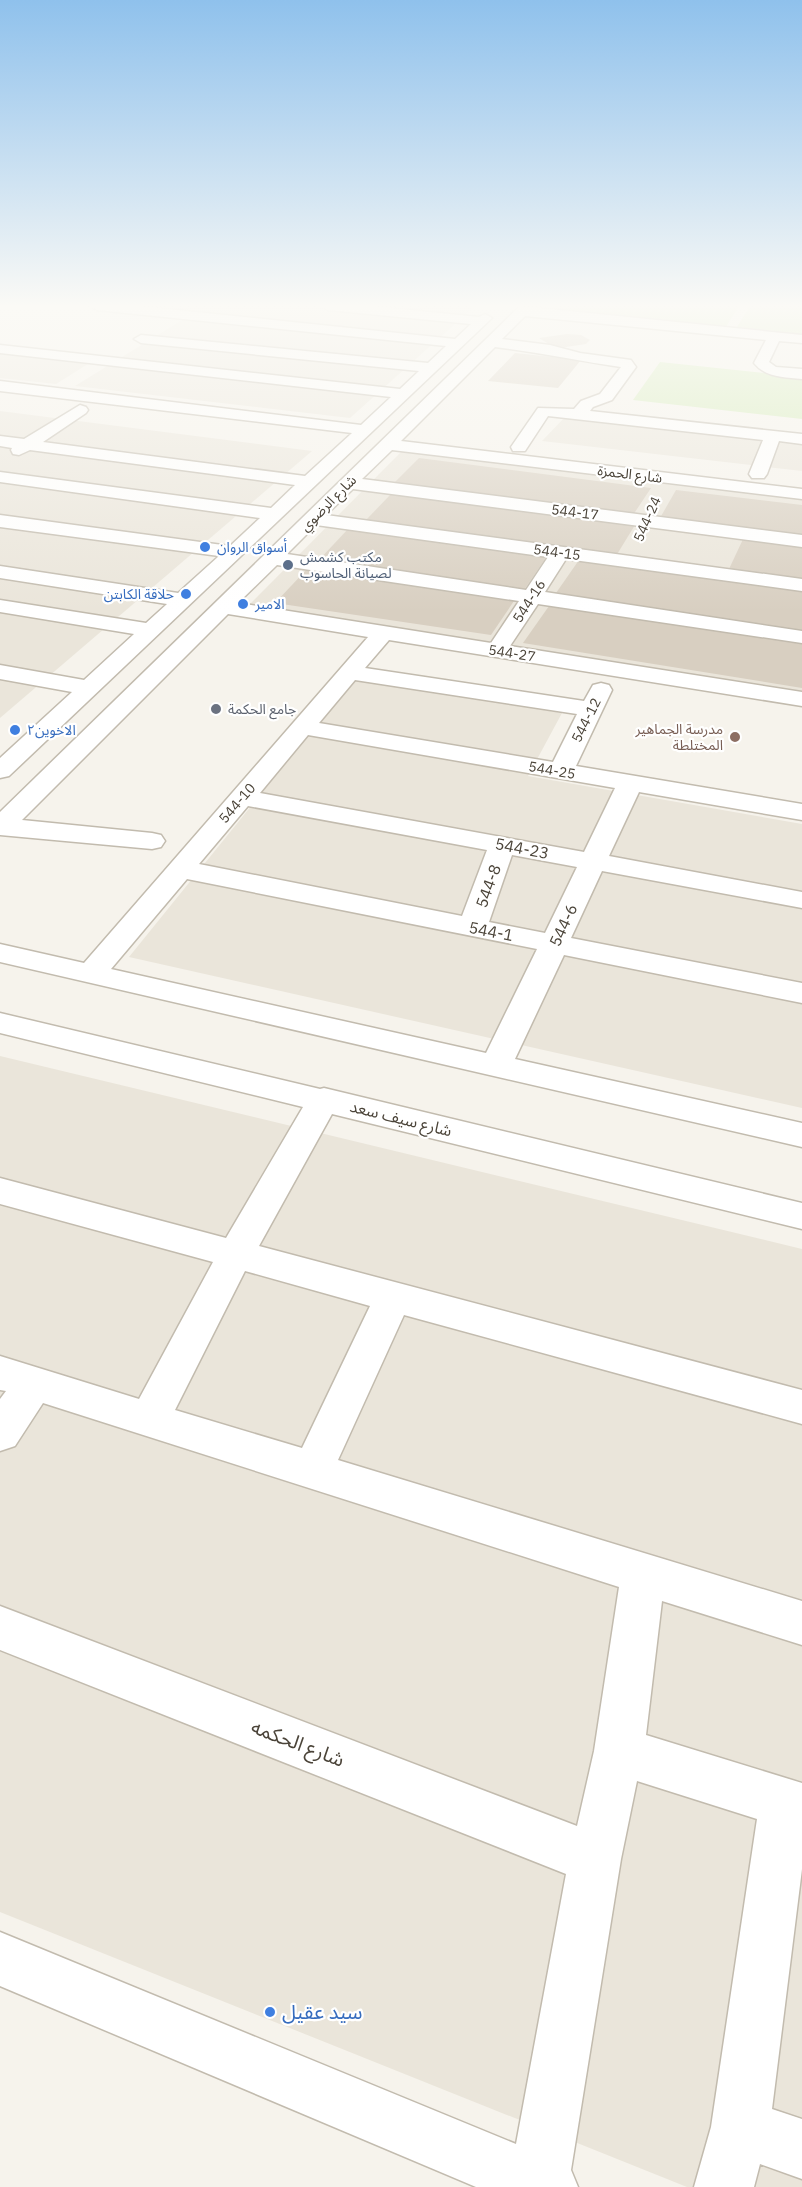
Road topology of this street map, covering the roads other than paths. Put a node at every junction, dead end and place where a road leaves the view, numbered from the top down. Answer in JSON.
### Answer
{"nodes":[{"id":1,"x":64,"y":408,"type":"edge"},
{"id":2,"x":160,"y":408,"type":"edge"},
{"id":3,"x":387,"y":408,"type":"edge"},
{"id":4,"x":424,"y":408,"type":"edge"},
{"id":5,"x":584,"y":408,"type":"edge"},
{"id":6,"x":80,"y":410,"type":"junction"},
{"id":7,"x":579,"y":414,"type":"junction"},
{"id":8,"x":773,"y":435,"type":"junction"},
{"id":9,"x":358,"y":436,"type":"junction"},
{"id":10,"x":393,"y":439,"type":"junction"},
{"id":11,"x":802,"y":439,"type":"edge"},
{"id":12,"x":0,"y":441,"type":"edge"},
{"id":13,"x":27,"y":444,"type":"junction"},
{"id":14,"x":519,"y":447,"type":"junction"},
{"id":15,"x":9,"y":456,"type":"dead end"},
{"id":16,"x":758,"y":474,"type":"junction"},
{"id":17,"x":0,"y":477,"type":"edge"},
{"id":18,"x":665,"y":478,"type":"junction"},
{"id":19,"x":802,"y":479,"type":"edge"},
{"id":20,"x":309,"y":482,"type":"junction"},
{"id":21,"x":348,"y":483,"type":"junction"},
{"id":22,"x":802,"y":494,"type":"edge"},
{"id":23,"x":274,"y":514,"type":"junction"},
{"id":24,"x":312,"y":519,"type":"junction"},
{"id":25,"x":0,"y":521,"type":"edge"},
{"id":26,"x":727,"y":531,"type":"junction"},
{"id":27,"x":637,"y":541,"type":"junction"},
{"id":28,"x":802,"y":541,"type":"edge"},
{"id":29,"x":234,"y":552,"type":"junction"},
{"id":30,"x":561,"y":552,"type":"junction"},
{"id":31,"x":272,"y":558,"type":"junction"},
{"id":32,"x":0,"y":572,"type":"edge"},
{"id":33,"x":712,"y":572,"type":"junction"},
{"id":34,"x":802,"y":585,"type":"edge"},
{"id":35,"x":532,"y":597,"type":"junction"},
{"id":36,"x":183,"y":600,"type":"junction"},
{"id":37,"x":0,"y":606,"type":"edge"},
{"id":38,"x":222,"y":607,"type":"junction"},
{"id":39,"x":383,"y":633,"type":"junction"},
{"id":40,"x":147,"y":634,"type":"junction"},
{"id":41,"x":802,"y":637,"type":"edge"},
{"id":42,"x":184,"y":644,"type":"junction"},
{"id":43,"x":496,"y":650,"type":"junction"},
{"id":44,"x":612,"y":669,"type":"junction"},
{"id":45,"x":0,"y":672,"type":"edge"},
{"id":46,"x":349,"y":672,"type":"junction"},
{"id":47,"x":89,"y":688,"type":"junction"},
{"id":48,"x":802,"y":699,"type":"edge"},
{"id":49,"x":592,"y":709,"type":"junction"},
{"id":50,"x":302,"y":728,"type":"junction"},
{"id":51,"x":9,"y":752,"type":"edge"},
{"id":52,"x":0,"y":771,"type":"edge"},
{"id":53,"x":561,"y":771,"type":"junction"},
{"id":54,"x":630,"y":783,"type":"junction"},
{"id":55,"x":242,"y":796,"type":"junction"},
{"id":56,"x":802,"y":812,"type":"edge"},
{"id":57,"x":1,"y":826,"type":"edge"},
{"id":58,"x":152,"y":841,"type":"dead end"},
{"id":59,"x":502,"y":845,"type":"junction"},
{"id":60,"x":593,"y":862,"type":"junction"},
{"id":61,"x":180,"y":869,"type":"junction"},
{"id":62,"x":802,"y":900,"type":"edge"},
{"id":63,"x":473,"y":927,"type":"junction"},
{"id":64,"x":554,"y":944,"type":"junction"},
{"id":65,"x":0,"y":953,"type":"edge"},
{"id":66,"x":90,"y":974,"type":"junction"},
{"id":67,"x":802,"y":993,"type":"edge"},
{"id":68,"x":0,"y":1023,"type":"edge"},
{"id":69,"x":496,"y":1066,"type":"junction"},
{"id":70,"x":324,"y":1099,"type":"junction"},
{"id":71,"x":802,"y":1135,"type":"edge"},
{"id":72,"x":0,"y":1191,"type":"edge"},
{"id":73,"x":802,"y":1216,"type":"edge"},
{"id":74,"x":235,"y":1254,"type":"junction"},
{"id":75,"x":393,"y":1297,"type":"junction"},
{"id":76,"x":17,"y":1379,"type":"edge"},
{"id":77,"x":802,"y":1407,"type":"edge"},
{"id":78,"x":149,"y":1420,"type":"junction"},
{"id":79,"x":0,"y":1433,"type":"edge"},
{"id":80,"x":312,"y":1471,"type":"junction"},
{"id":81,"x":643,"y":1574,"type":"junction"},
{"id":82,"x":802,"y":1623,"type":"edge"},
{"id":83,"x":0,"y":1628,"type":"edge"},
{"id":84,"x":619,"y":1751,"type":"junction"},
{"id":85,"x":794,"y":1805,"type":"edge"},
{"id":86,"x":595,"y":1859,"type":"junction"},
{"id":87,"x":0,"y":1959,"type":"edge"},
{"id":88,"x":740,"y":2127,"type":"junction"},
{"id":89,"x":802,"y":2149,"type":"edge"},
{"id":90,"x":543,"y":2185,"type":"edge"},
{"id":91,"x":724,"y":2187,"type":"edge"}],
"edges":[{"from":1,"to":6,"type":"street"},
{"from":2,"to":9,"type":"street"},
{"from":3,"to":9,"type":"street","name":"شارع الرضوي"},
{"from":4,"to":10,"type":"street","name":"شارع الرضوي"},
{"from":5,"to":7,"type":"street"},
{"from":6,"to":9,"type":"street"},
{"from":6,"to":13,"type":"street"},
{"from":7,"to":8,"type":"street"},
{"from":7,"to":14,"type":"street"},
{"from":8,"to":11,"type":"street"},
{"from":8,"to":16,"type":"street"},
{"from":9,"to":20,"type":"street","name":"شارع الرضوي"},
{"from":10,"to":14,"type":"street","name":"شارع الحمزة"},
{"from":10,"to":18,"type":"street","name":"شارع الحمزة"},
{"from":10,"to":21,"type":"street","name":"شارع الرضوي"},
{"from":12,"to":13,"type":"street"},
{"from":13,"to":15,"type":"street"},
{"from":13,"to":20,"type":"street"},
{"from":14,"to":16,"type":"street","name":"شارع الحمزة"},
{"from":16,"to":19,"type":"street","name":"شارع الحمزة"},
{"from":17,"to":23,"type":"street"},
{"from":18,"to":22,"type":"street","name":"شارع الحمزة"},
{"from":18,"to":27,"type":"street","name":"544-24"},
{"from":20,"to":23,"type":"street","name":"شارع الرضوي"},
{"from":21,"to":24,"type":"street","name":"شارع الرضوي"},
{"from":21,"to":27,"type":"street","name":"544-17"},
{"from":23,"to":29,"type":"street","name":"شارع الرضوي"},
{"from":24,"to":30,"type":"street","name":"544-15"},
{"from":24,"to":31,"type":"street","name":"شارع الرضوي"},
{"from":25,"to":29,"type":"street"},
{"from":26,"to":27,"type":"street","name":"544-17"},
{"from":26,"to":28,"type":"street","name":"544-17"},
{"from":26,"to":33,"type":"street"},
{"from":27,"to":30,"type":"street","name":"544-15"},
{"from":27,"to":33,"type":"street","name":"544-15"},
{"from":29,"to":36,"type":"street","name":"شارع الرضوي"},
{"from":30,"to":35,"type":"street","name":"544-16"},
{"from":31,"to":35,"type":"street"},
{"from":31,"to":38,"type":"street","name":"شارع الرضوي"},
{"from":32,"to":36,"type":"street"},
{"from":33,"to":34,"type":"street","name":"544-15"},
{"from":35,"to":41,"type":"street"},
{"from":35,"to":43,"type":"street","name":"544-16"},
{"from":36,"to":40,"type":"street","name":"شارع الرضوي"},
{"from":37,"to":40,"type":"street"},
{"from":38,"to":39,"type":"street","name":"544-27"},
{"from":38,"to":42,"type":"street","name":"شارع الرضوي"},
{"from":39,"to":43,"type":"street","name":"544-27"},
{"from":39,"to":46,"type":"street","name":"544-10"},
{"from":40,"to":42,"type":"street"},
{"from":40,"to":47,"type":"street","name":"شارع الرضوي"},
{"from":42,"to":57,"type":"street","name":"شارع الرضوي"},
{"from":43,"to":44,"type":"street","name":"544-27"},
{"from":44,"to":48,"type":"street","name":"544-27"},
{"from":44,"to":49,"type":"street","name":"544-12"},
{"from":45,"to":47,"type":"street"},
{"from":46,"to":49,"type":"street"},
{"from":46,"to":50,"type":"street","name":"544-10"},
{"from":47,"to":51,"type":"street","name":"شارع الرضوي"},
{"from":49,"to":53,"type":"street","name":"544-12"},
{"from":50,"to":53,"type":"street","name":"544-25"},
{"from":50,"to":55,"type":"street","name":"544-10"},
{"from":51,"to":52,"type":"street","name":"شارع الرضوي"},
{"from":53,"to":54,"type":"street","name":"544-25"},
{"from":54,"to":56,"type":"street","name":"544-25"},
{"from":54,"to":60,"type":"street","name":"544-6"},
{"from":55,"to":59,"type":"street","name":"544-23"},
{"from":55,"to":61,"type":"street","name":"544-10"},
{"from":57,"to":58,"type":"street"},
{"from":59,"to":60,"type":"street","name":"544-23"},
{"from":59,"to":63,"type":"street","name":"544-8"},
{"from":60,"to":62,"type":"street","name":"544-23"},
{"from":60,"to":64,"type":"street","name":"544-6"},
{"from":61,"to":63,"type":"street","name":"544-1"},
{"from":61,"to":66,"type":"street","name":"544-10"},
{"from":63,"to":64,"type":"street","name":"544-1"},
{"from":64,"to":67,"type":"street","name":"544-1"},
{"from":64,"to":69,"type":"street","name":"544-6"},
{"from":65,"to":66,"type":"street"},
{"from":66,"to":69,"type":"street"},
{"from":68,"to":70,"type":"street","name":"شارع سيف سعد"},
{"from":69,"to":71,"type":"street"},
{"from":70,"to":73,"type":"street","name":"شارع سيف سعد"},
{"from":70,"to":74,"type":"street"},
{"from":72,"to":74,"type":"street"},
{"from":74,"to":75,"type":"street"},
{"from":74,"to":78,"type":"street"},
{"from":75,"to":77,"type":"street"},
{"from":75,"to":80,"type":"street"},
{"from":76,"to":78,"type":"street"},
{"from":76,"to":79,"type":"street"},
{"from":78,"to":80,"type":"street"},
{"from":80,"to":81,"type":"street"},
{"from":81,"to":82,"type":"street"},
{"from":81,"to":84,"type":"street"},
{"from":83,"to":86,"type":"street","name":"شارع الحكمه"},
{"from":84,"to":85,"type":"street"},
{"from":84,"to":86,"type":"street"},
{"from":85,"to":88,"type":"street"},
{"from":86,"to":90,"type":"street"},
{"from":87,"to":90,"type":"street"},
{"from":88,"to":89,"type":"street"},
{"from":88,"to":91,"type":"street"}]}
